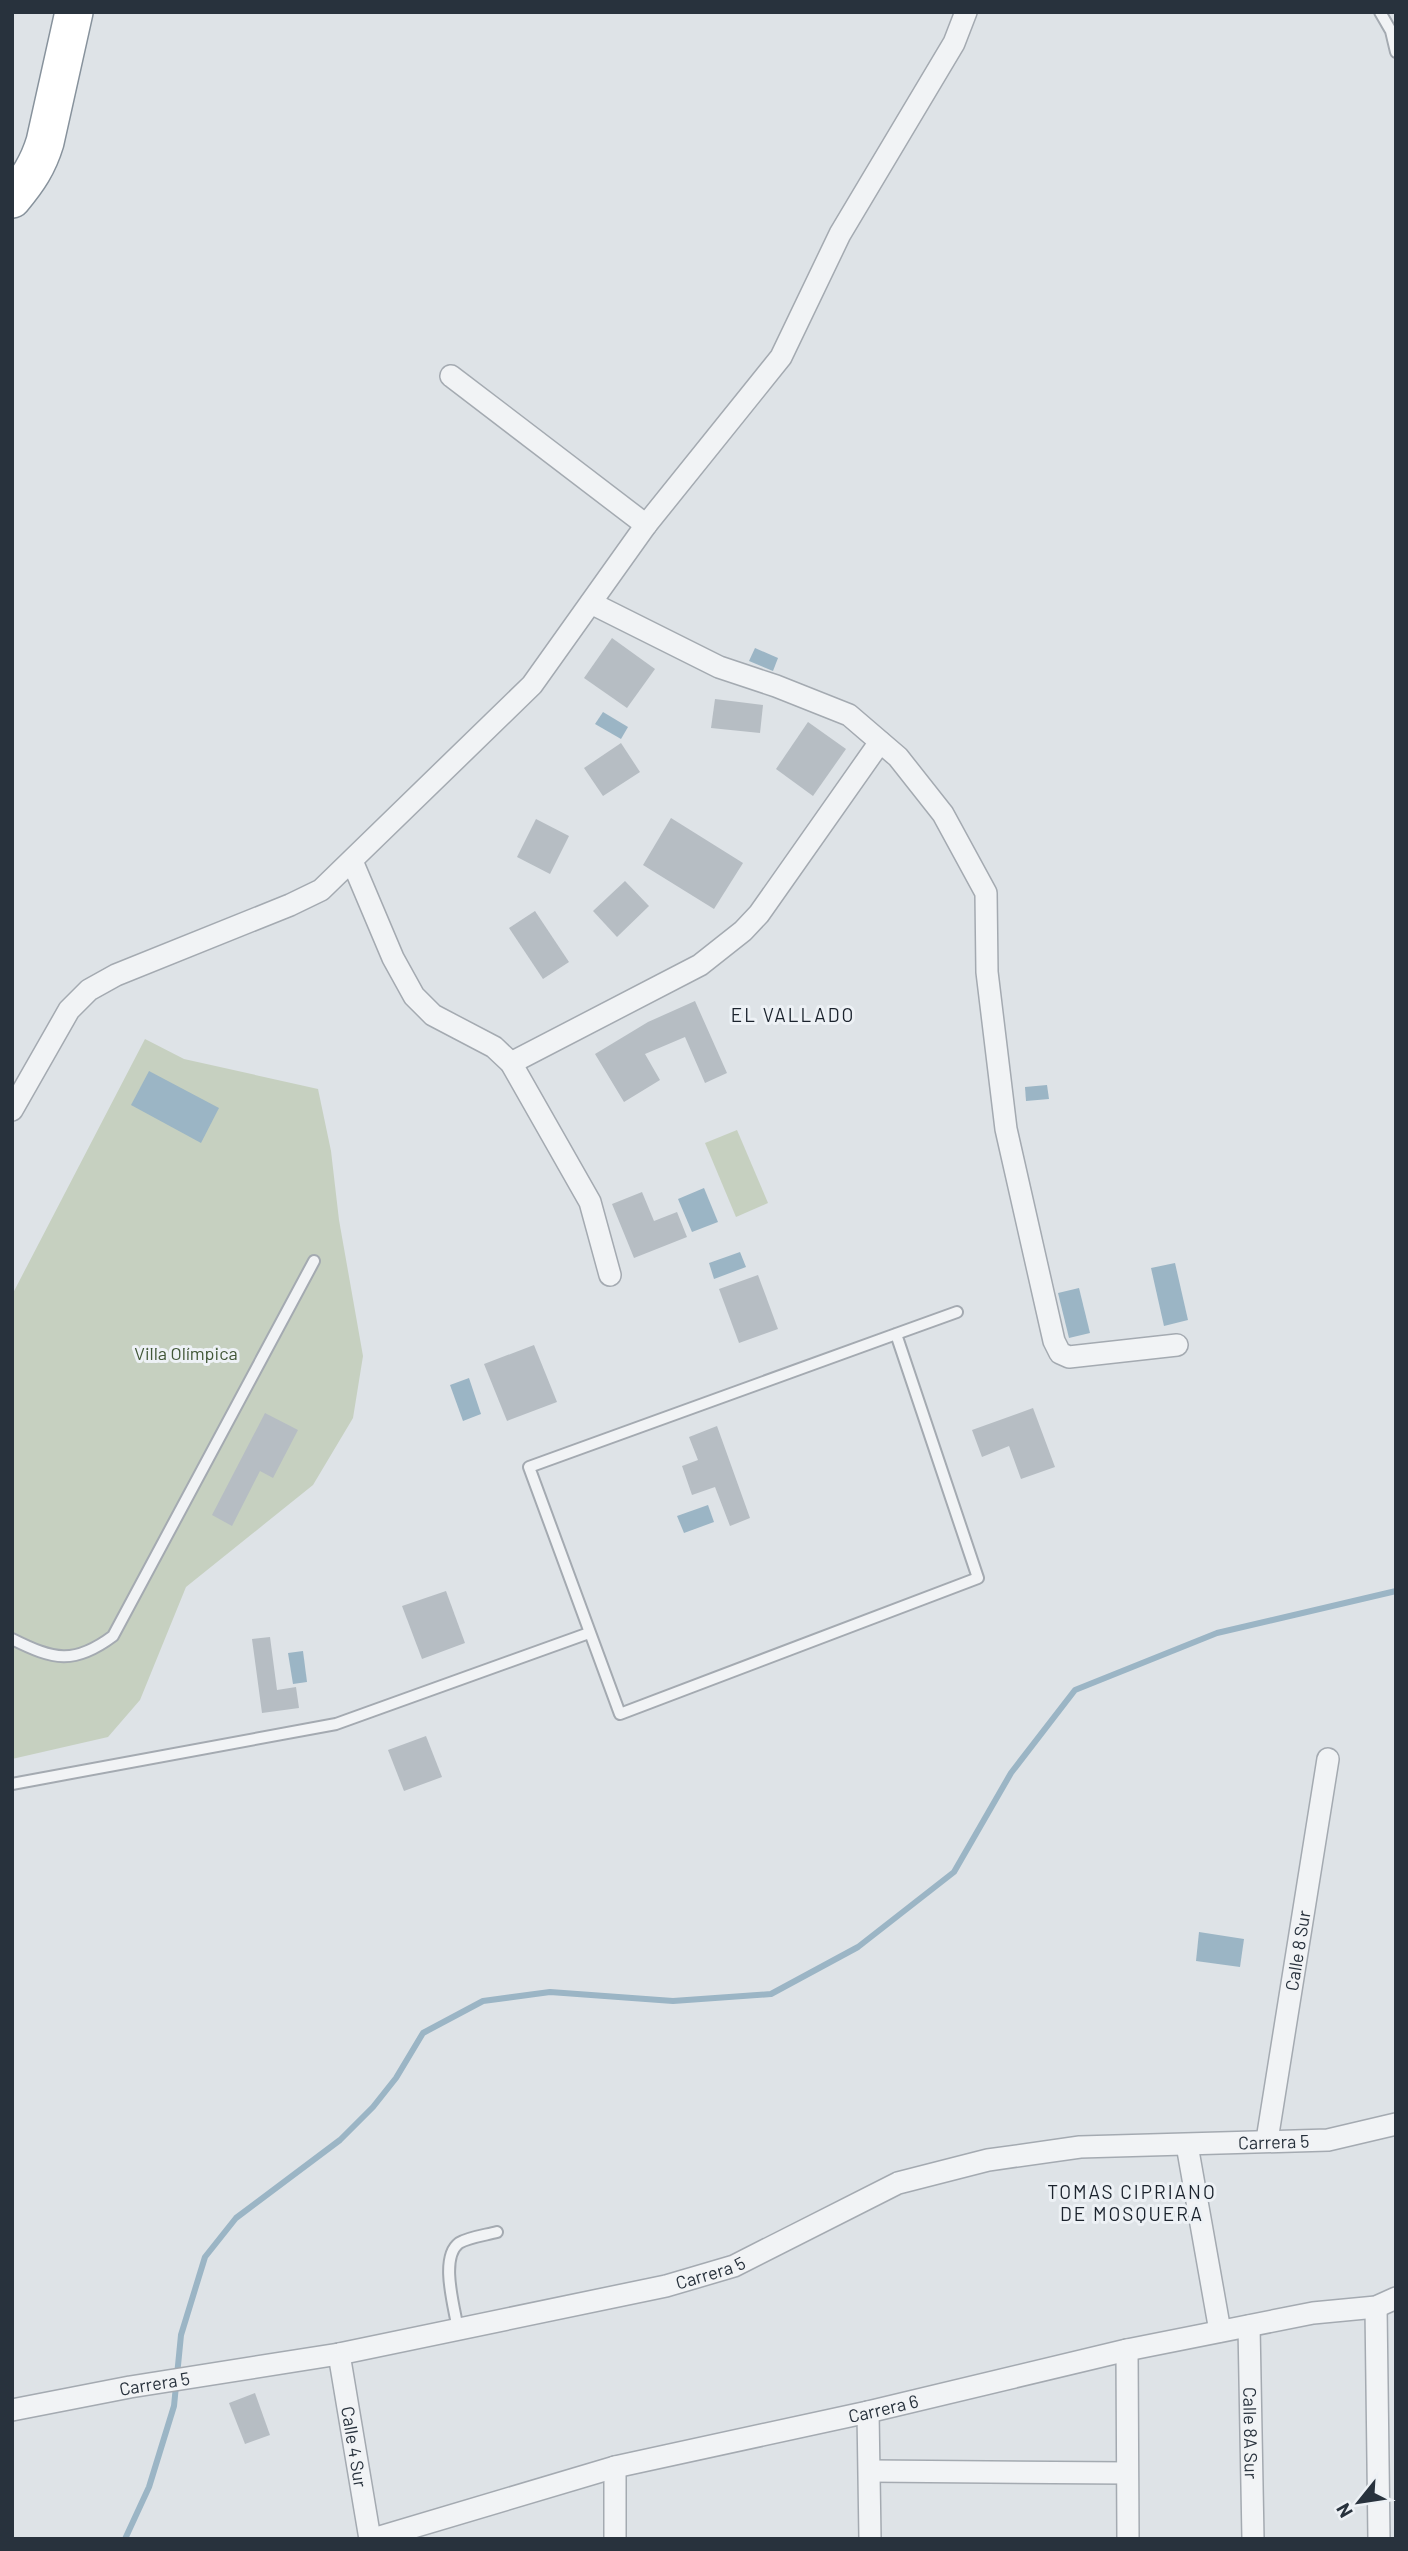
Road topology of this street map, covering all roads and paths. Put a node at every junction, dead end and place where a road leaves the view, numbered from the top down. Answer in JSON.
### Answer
{"nodes":[{"id":1,"x":74,"y":12,"type":"edge"},
{"id":2,"x":966,"y":12,"type":"edge"},
{"id":3,"x":1380,"y":12,"type":"edge"},
{"id":4,"x":1396,"y":52,"type":"edge"},
{"id":5,"x":12,"y":199,"type":"edge"},
{"id":6,"x":451,"y":376,"type":"dead end"},
{"id":7,"x":646,"y":525,"type":"junction"},
{"id":8,"x":591,"y":603,"type":"junction"},
{"id":9,"x":880,"y":742,"type":"junction"},
{"id":10,"x":352,"y":861,"type":"junction"},
{"id":11,"x":511,"y":1063,"type":"junction"},
{"id":12,"x":12,"y":1110,"type":"edge"},
{"id":13,"x":314,"y":1261,"type":"dead end"},
{"id":14,"x":610,"y":1275,"type":"dead end"},
{"id":15,"x":957,"y":1312,"type":"dead end"},
{"id":16,"x":896,"y":1334,"type":"junction"},
{"id":17,"x":1177,"y":1345,"type":"dead end"},
{"id":18,"x":589,"y":1633,"type":"junction"},
{"id":19,"x":12,"y":1639,"type":"edge"},
{"id":20,"x":1328,"y":1759,"type":"dead end"},
{"id":21,"x":12,"y":1784,"type":"edge"},
{"id":22,"x":1396,"y":2124,"type":"edge"},
{"id":23,"x":1267,"y":2140,"type":"junction"},
{"id":24,"x":1187,"y":2145,"type":"junction"},
{"id":25,"x":497,"y":2231,"type":"dead end"},
{"id":26,"x":1396,"y":2298,"type":"edge"},
{"id":27,"x":1376,"y":2308,"type":"junction"},
{"id":28,"x":1249,"y":2326,"type":"junction"},
{"id":29,"x":458,"y":2330,"type":"junction"},
{"id":30,"x":1220,"y":2331,"type":"junction"},
{"id":31,"x":1386,"y":2344,"type":"edge"},
{"id":32,"x":1126,"y":2350,"type":"junction"},
{"id":33,"x":339,"y":2354,"type":"junction"},
{"id":34,"x":12,"y":2410,"type":"edge"},
{"id":35,"x":868,"y":2413,"type":"junction"},
{"id":36,"x":615,"y":2467,"type":"junction"},
{"id":37,"x":870,"y":2472,"type":"junction"},
{"id":38,"x":1127,"y":2473,"type":"junction"},
{"id":39,"x":439,"y":2530,"type":"edge"},
{"id":40,"x":372,"y":2539,"type":"edge"},
{"id":41,"x":615,"y":2539,"type":"edge"},
{"id":42,"x":870,"y":2539,"type":"edge"},
{"id":43,"x":1128,"y":2539,"type":"edge"},
{"id":44,"x":1253,"y":2539,"type":"edge"},
{"id":45,"x":1379,"y":2539,"type":"edge"}],
"edges":[{"from":1,"to":5,"type":"highway"},
{"from":2,"to":7,"type":"street"},
{"from":3,"to":4,"type":"lane"},
{"from":6,"to":7,"type":"street"},
{"from":7,"to":8,"type":"street"},
{"from":8,"to":9,"type":"street"},
{"from":8,"to":10,"type":"street"},
{"from":9,"to":11,"type":"street"},
{"from":9,"to":17,"type":"street"},
{"from":10,"to":11,"type":"street"},
{"from":10,"to":12,"type":"street"},
{"from":11,"to":14,"type":"street"},
{"from":13,"to":19,"type":"lane"},
{"from":15,"to":16,"type":"lane"},
{"from":16,"to":18,"type":"lane"},
{"from":16,"to":18,"type":"lane"},
{"from":18,"to":21,"type":"lane"},
{"from":20,"to":23,"type":"street","name":"Calle 8 Sur"},
{"from":22,"to":23,"type":"street","name":"Carrera 5"},
{"from":23,"to":24,"type":"street","name":"Carrera 5"},
{"from":24,"to":29,"type":"street","name":"Carrera 5"},
{"from":24,"to":30,"type":"street"},
{"from":25,"to":29,"type":"lane"},
{"from":26,"to":27,"type":"street","name":"Carrera 6"},
{"from":27,"to":28,"type":"street","name":"Carrera 6"},
{"from":27,"to":31,"type":"street"},
{"from":28,"to":30,"type":"street","name":"Carrera 6"},
{"from":28,"to":44,"type":"street","name":"Calle 8A Sur"},
{"from":29,"to":33,"type":"street","name":"Carrera 5"},
{"from":30,"to":32,"type":"street","name":"Carrera 6"},
{"from":31,"to":45,"type":"street"},
{"from":32,"to":35,"type":"street","name":"Carrera 6"},
{"from":32,"to":38,"type":"street"},
{"from":33,"to":34,"type":"street","name":"Carrera 5"},
{"from":33,"to":40,"type":"street","name":"Calle 4 Sur"},
{"from":35,"to":36,"type":"street","name":"Carrera 6"},
{"from":35,"to":37,"type":"street"},
{"from":36,"to":39,"type":"street","name":"Carrera 6"},
{"from":36,"to":41,"type":"street"},
{"from":37,"to":38,"type":"street"},
{"from":37,"to":42,"type":"street"},
{"from":38,"to":43,"type":"street"},
{"from":39,"to":40,"type":"street","name":"Carrera 6"}]}
